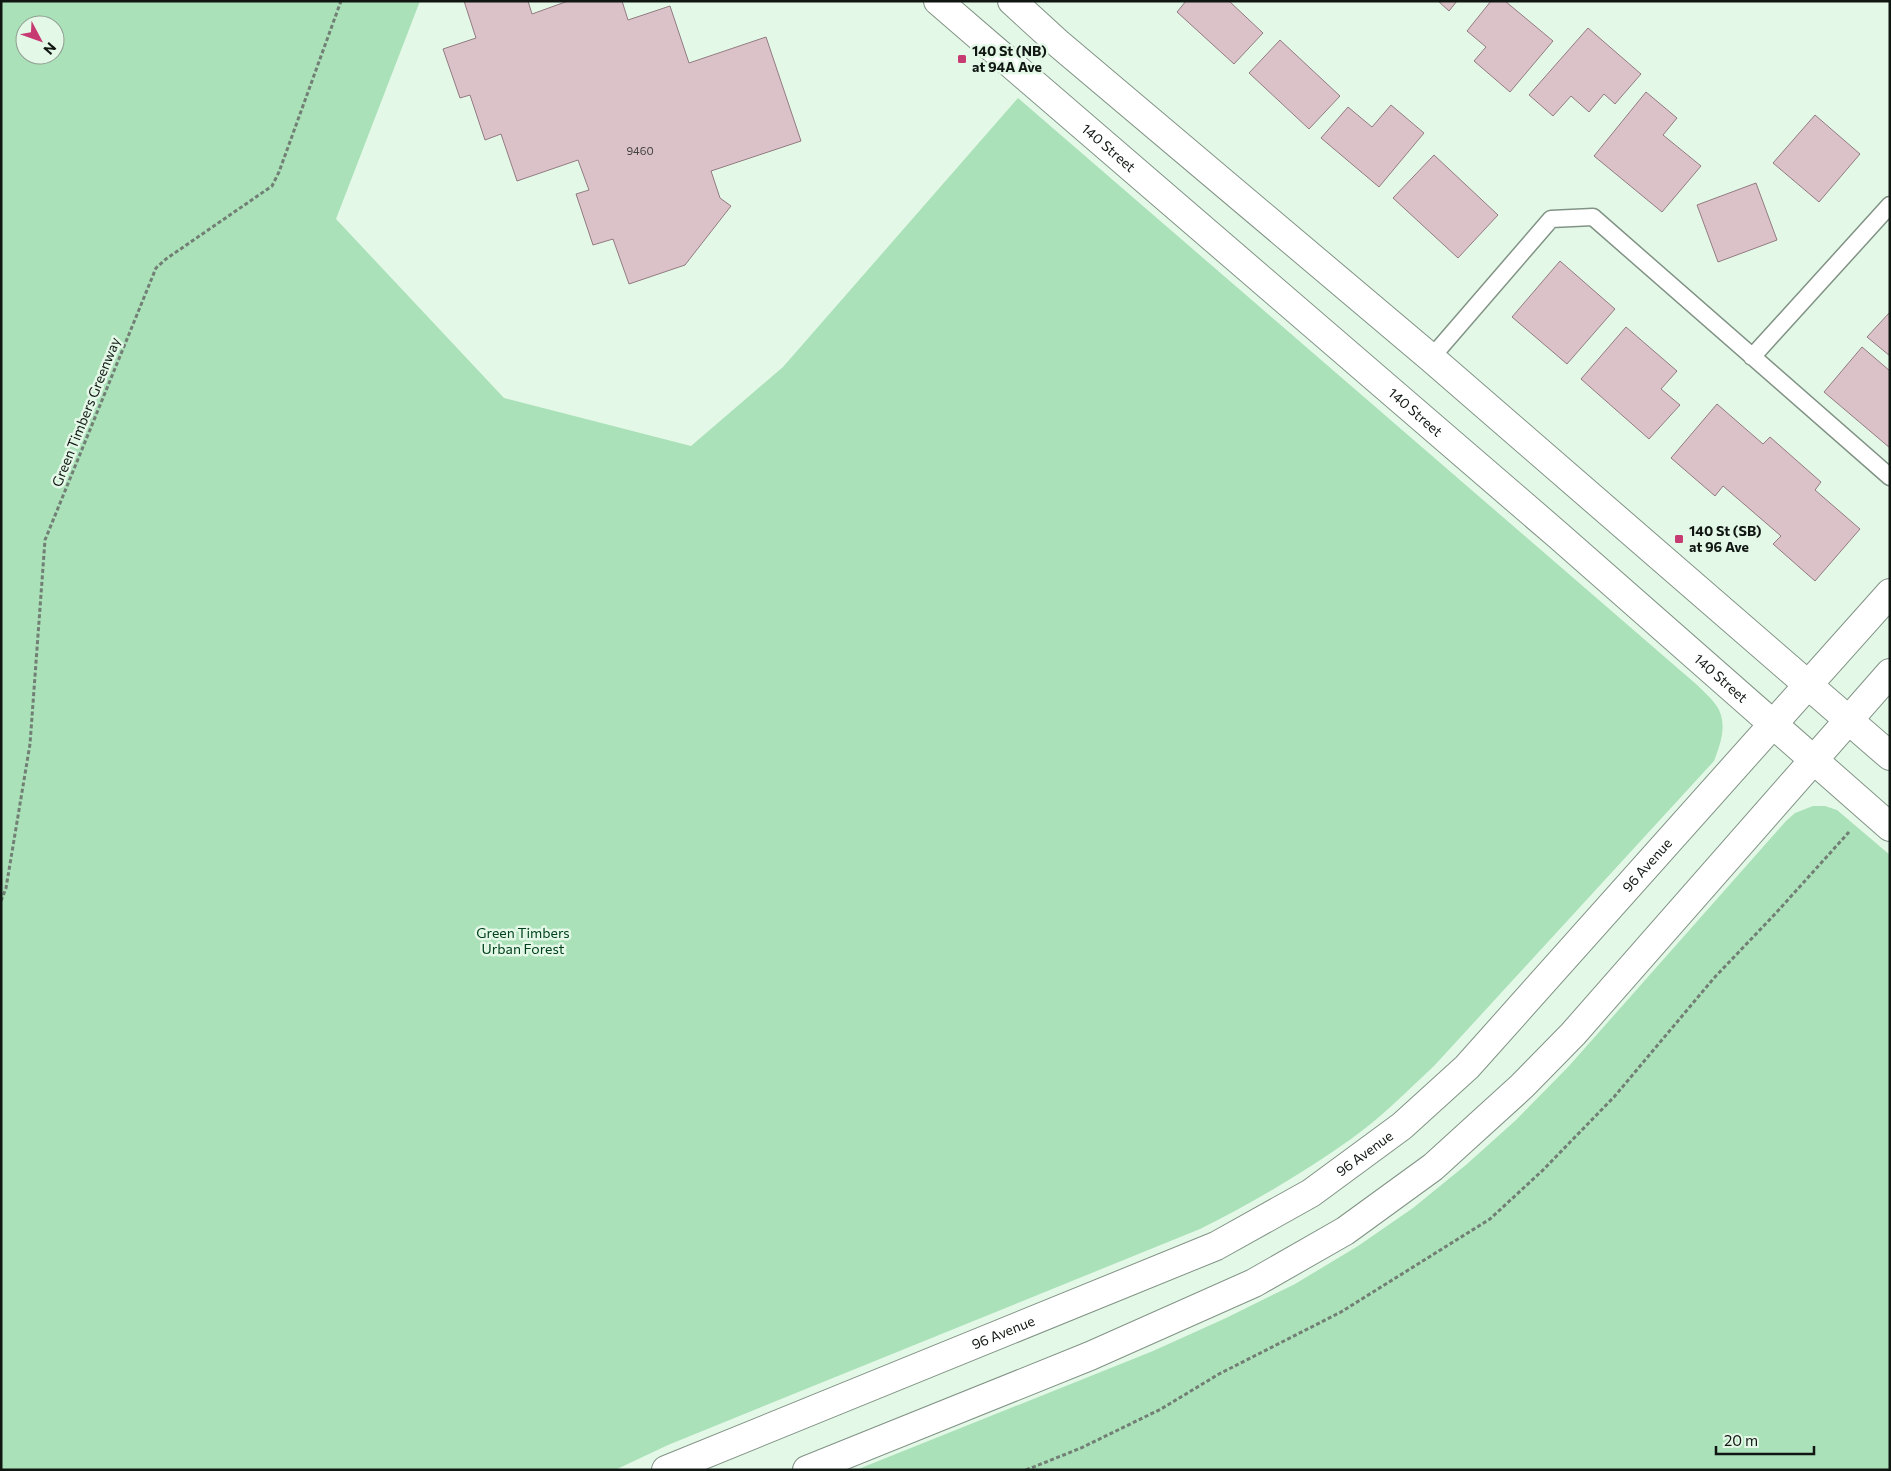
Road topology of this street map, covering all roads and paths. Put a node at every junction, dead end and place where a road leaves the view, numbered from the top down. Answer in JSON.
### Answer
{"nodes":[{"id":1,"x":341,"y":1,"type":"edge"},
{"id":2,"x":938,"y":1,"type":"edge"},
{"id":3,"x":1012,"y":1,"type":"edge"},
{"id":4,"x":1890,"y":205,"type":"edge"},
{"id":5,"x":1752,"y":357,"type":"junction"},
{"id":6,"x":1431,"y":358,"type":"junction"},
{"id":7,"x":1890,"y":477,"type":"edge"},
{"id":8,"x":1890,"y":593,"type":"edge"},
{"id":9,"x":1890,"y":673,"type":"edge"},
{"id":10,"x":1809,"y":685,"type":"junction"},
{"id":11,"x":1849,"y":720,"type":"junction"},
{"id":12,"x":1773,"y":724,"type":"junction"},
{"id":13,"x":1890,"y":756,"type":"edge"},
{"id":14,"x":1814,"y":760,"type":"junction"},
{"id":15,"x":1890,"y":828,"type":"edge"},
{"id":16,"x":1849,"y":832,"type":"dead end"},
{"id":17,"x":1,"y":901,"type":"edge"},
{"id":18,"x":666,"y":1470,"type":"edge"},
{"id":19,"x":807,"y":1470,"type":"edge"},
{"id":20,"x":1026,"y":1470,"type":"edge"}],
"edges":[{"from":1,"to":17,"type":"path","name":"Green Timbers Greenway"},
{"from":2,"to":12,"type":"main road","name":"140 Street"},
{"from":3,"to":6,"type":"main road"},
{"from":4,"to":5,"type":"lane"},
{"from":5,"to":6,"type":"lane"},
{"from":5,"to":7,"type":"lane"},
{"from":6,"to":10,"type":"main road"},
{"from":8,"to":10,"type":"main road","name":"96 Avenue"},
{"from":9,"to":11,"type":"main road"},
{"from":10,"to":11,"type":"main road"},
{"from":10,"to":12,"type":"main road","name":"96 Avenue"},
{"from":11,"to":13,"type":"main road"},
{"from":11,"to":14,"type":"main road"},
{"from":12,"to":14,"type":"main road","name":"140 Street"},
{"from":12,"to":18,"type":"main road","name":"96 Avenue"},
{"from":14,"to":15,"type":"main road","name":"140 Street"},
{"from":14,"to":19,"type":"main road"},
{"from":16,"to":20,"type":"path"}]}
